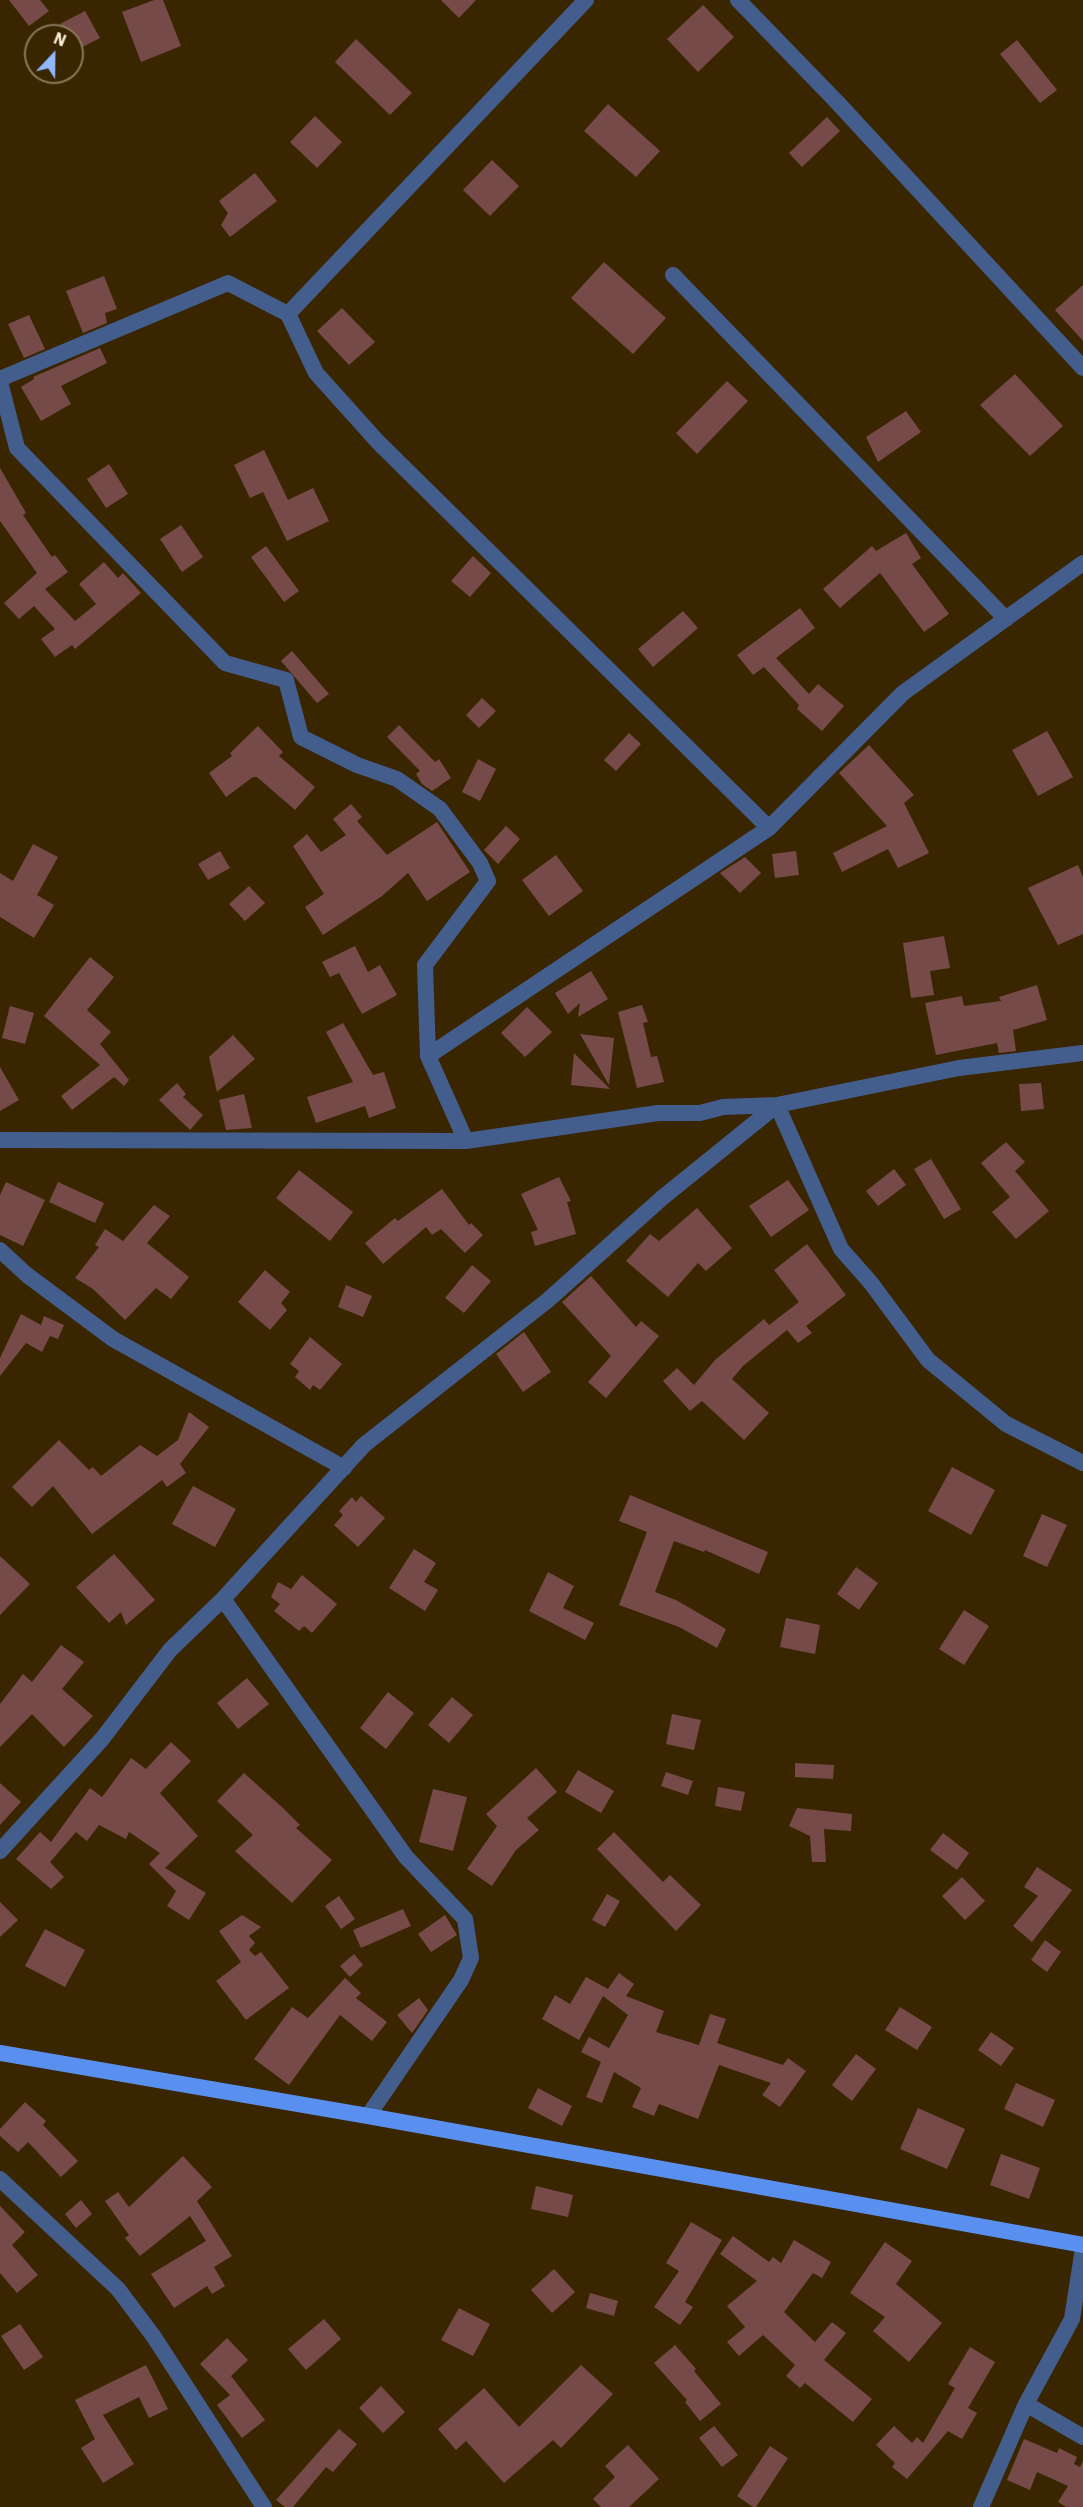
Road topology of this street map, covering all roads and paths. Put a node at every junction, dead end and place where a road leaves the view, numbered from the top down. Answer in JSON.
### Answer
{"nodes":[{"id":1,"x":586,"y":0,"type":"edge"},
{"id":2,"x":738,"y":0,"type":"edge"},
{"id":3,"x":673,"y":275,"type":"dead end"},
{"id":4,"x":288,"y":314,"type":"junction"},
{"id":5,"x":1083,"y":368,"type":"edge"},
{"id":6,"x":0,"y":380,"type":"edge"},
{"id":7,"x":1083,"y":563,"type":"edge"},
{"id":8,"x":1006,"y":619,"type":"junction"},
{"id":9,"x":770,"y":828,"type":"junction"},
{"id":10,"x":1083,"y":1053,"type":"edge"},
{"id":11,"x":428,"y":1056,"type":"junction"},
{"id":12,"x":777,"y":1105,"type":"junction"},
{"id":13,"x":0,"y":1140,"type":"edge"},
{"id":14,"x":466,"y":1141,"type":"junction"},
{"id":15,"x":0,"y":1250,"type":"edge"},
{"id":16,"x":1083,"y":1463,"type":"edge"},
{"id":17,"x":344,"y":1468,"type":"junction"},
{"id":18,"x":223,"y":1599,"type":"junction"},
{"id":19,"x":0,"y":1851,"type":"edge"},
{"id":20,"x":0,"y":2053,"type":"edge"},
{"id":21,"x":368,"y":2116,"type":"junction"},
{"id":22,"x":0,"y":2179,"type":"edge"},
{"id":23,"x":1083,"y":2246,"type":"edge"},
{"id":24,"x":1026,"y":2404,"type":"junction"},
{"id":25,"x":1083,"y":2437,"type":"edge"},
{"id":26,"x":264,"y":2507,"type":"edge"},
{"id":27,"x":981,"y":2507,"type":"edge"}],
"edges":[{"from":1,"to":4,"type":"street"},
{"from":2,"to":5,"type":"street"},
{"from":3,"to":8,"type":"street"},
{"from":4,"to":6,"type":"street"},
{"from":4,"to":9,"type":"street"},
{"from":6,"to":11,"type":"street"},
{"from":7,"to":8,"type":"street"},
{"from":8,"to":9,"type":"street"},
{"from":9,"to":11,"type":"street"},
{"from":10,"to":12,"type":"street"},
{"from":11,"to":14,"type":"street"},
{"from":12,"to":14,"type":"street"},
{"from":12,"to":16,"type":"street"},
{"from":12,"to":17,"type":"street"},
{"from":13,"to":14,"type":"street"},
{"from":15,"to":17,"type":"street"},
{"from":17,"to":18,"type":"street"},
{"from":18,"to":19,"type":"street"},
{"from":18,"to":21,"type":"street"},
{"from":20,"to":21,"type":"main road"},
{"from":21,"to":23,"type":"main road"},
{"from":22,"to":26,"type":"street"},
{"from":23,"to":24,"type":"street"},
{"from":24,"to":25,"type":"street"},
{"from":24,"to":27,"type":"street"}]}
